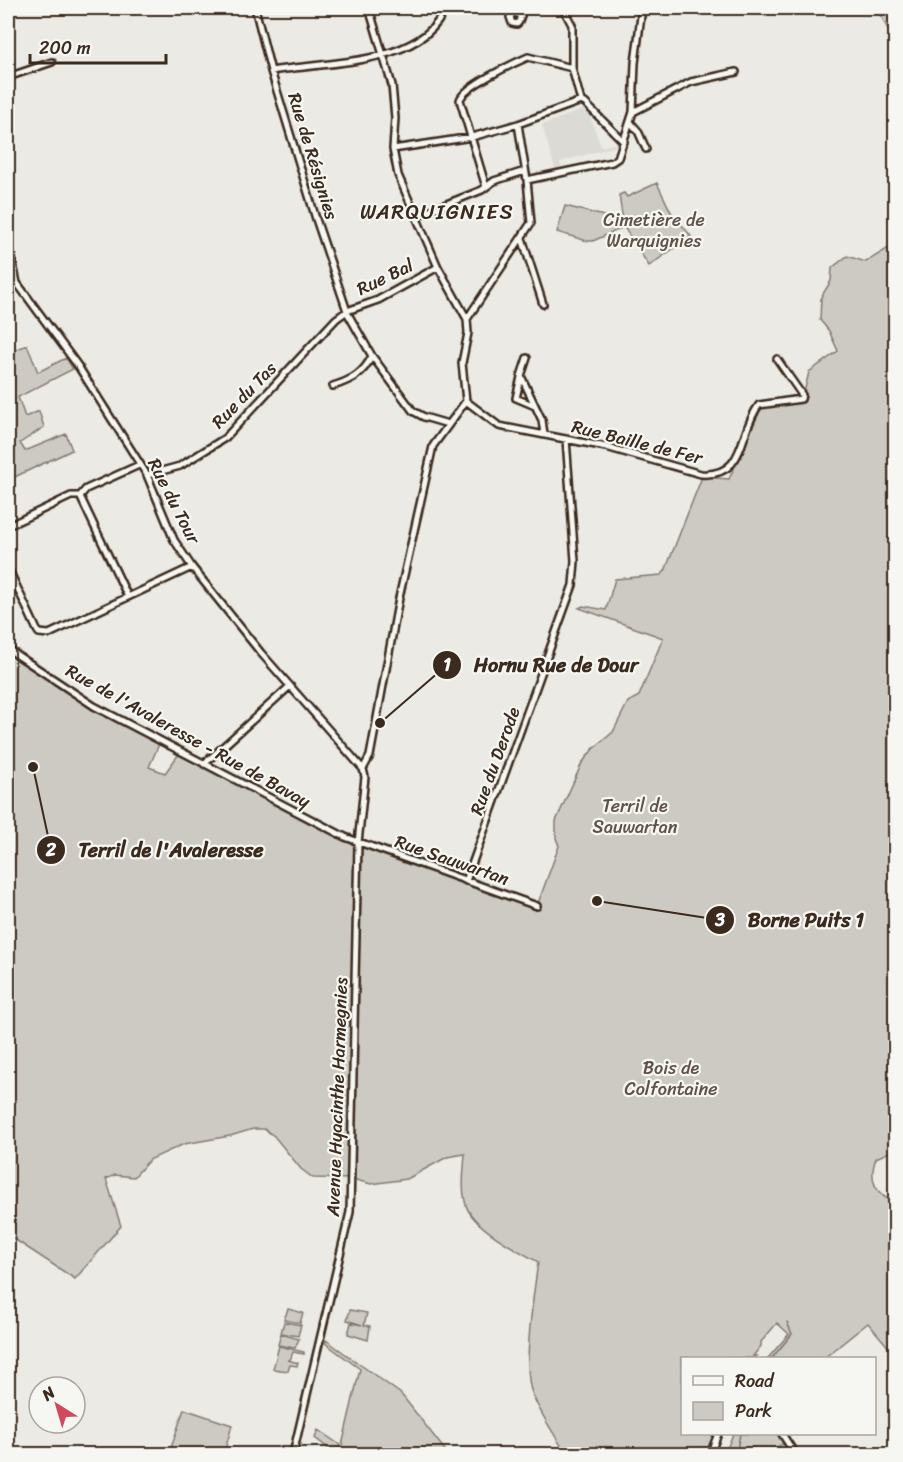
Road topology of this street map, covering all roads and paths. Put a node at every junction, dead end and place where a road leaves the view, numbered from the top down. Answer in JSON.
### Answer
{"nodes":[{"id":1,"x":255,"y":8,"type":"edge"},
{"id":2,"x":369,"y":8,"type":"edge"},
{"id":3,"x":445,"y":8,"type":"edge"},
{"id":4,"x":518,"y":8,"type":"edge"},
{"id":5,"x":563,"y":8,"type":"edge"},
{"id":6,"x":642,"y":8,"type":"edge"},
{"id":7,"x":521,"y":16,"type":"dead end"},
{"id":8,"x":383,"y":53,"type":"junction"},
{"id":9,"x":52,"y":62,"type":"dead end"},
{"id":10,"x":572,"y":68,"type":"junction"},
{"id":11,"x":271,"y":71,"type":"junction"},
{"id":12,"x":736,"y":72,"type":"dead end"},
{"id":13,"x":8,"y":76,"type":"edge"},
{"id":14,"x":581,"y":101,"type":"junction"},
{"id":15,"x":633,"y":112,"type":"junction"},
{"id":16,"x":631,"y":123,"type":"junction"},
{"id":17,"x":518,"y":124,"type":"junction"},
{"id":18,"x":472,"y":136,"type":"junction"},
{"id":19,"x":624,"y":142,"type":"junction"},
{"id":20,"x":393,"y":149,"type":"junction"},
{"id":21,"x":646,"y":149,"type":"dead end"},
{"id":22,"x":525,"y":171,"type":"junction"},
{"id":23,"x":527,"y":180,"type":"junction"},
{"id":24,"x":486,"y":187,"type":"junction"},
{"id":25,"x":416,"y":216,"type":"junction"},
{"id":26,"x":8,"y":219,"type":"edge"},
{"id":27,"x":522,"y":238,"type":"junction"},
{"id":28,"x":438,"y":267,"type":"junction"},
{"id":29,"x":543,"y":304,"type":"dead end"},
{"id":30,"x":347,"y":313,"type":"junction"},
{"id":31,"x":467,"y":319,"type":"junction"},
{"id":32,"x":372,"y":356,"type":"junction"},
{"id":33,"x":527,"y":358,"type":"dead end"},
{"id":34,"x":777,"y":359,"type":"dead end"},
{"id":35,"x":521,"y":376,"type":"junction"},
{"id":36,"x":333,"y":386,"type":"dead end"},
{"id":37,"x":466,"y":401,"type":"junction"},
{"id":38,"x":535,"y":406,"type":"junction"},
{"id":39,"x":448,"y":424,"type":"junction"},
{"id":40,"x":544,"y":434,"type":"junction"},
{"id":41,"x":566,"y":440,"type":"junction"},
{"id":42,"x":139,"y":465,"type":"junction"},
{"id":43,"x":147,"y":475,"type":"junction"},
{"id":44,"x":80,"y":495,"type":"junction"},
{"id":45,"x":8,"y":526,"type":"edge"},
{"id":46,"x":192,"y":567,"type":"junction"},
{"id":47,"x":8,"y":568,"type":"edge"},
{"id":48,"x":128,"y":597,"type":"junction"},
{"id":49,"x":8,"y":649,"type":"edge"},
{"id":50,"x":290,"y":686,"type":"junction"},
{"id":51,"x":204,"y":764,"type":"junction"},
{"id":52,"x":363,"y":769,"type":"junction"},
{"id":53,"x":358,"y":843,"type":"junction"},
{"id":54,"x":466,"y":881,"type":"junction"},
{"id":55,"x":537,"y":906,"type":"dead end"},
{"id":56,"x":718,"y":1435,"type":"edge"},
{"id":57,"x":783,"y":1435,"type":"edge"},
{"id":58,"x":292,"y":1455,"type":"edge"},
{"id":59,"x":710,"y":1455,"type":"edge"},
{"id":60,"x":795,"y":1455,"type":"edge"}],
"edges":[{"from":1,"to":11,"type":"street","name":"Rue de Résignies"},
{"from":2,"to":8,"type":"street"},
{"from":3,"to":8,"type":"street"},
{"from":4,"to":7,"type":"street"},
{"from":5,"to":10,"type":"street"},
{"from":6,"to":15,"type":"street"},
{"from":8,"to":11,"type":"street"},
{"from":8,"to":20,"type":"street"},
{"from":9,"to":13,"type":"street"},
{"from":10,"to":14,"type":"street"},
{"from":10,"to":18,"type":"street"},
{"from":11,"to":30,"type":"street","name":"Rue de Résignies"},
{"from":12,"to":15,"type":"street"},
{"from":14,"to":17,"type":"street"},
{"from":14,"to":19,"type":"street"},
{"from":15,"to":16,"type":"street"},
{"from":16,"to":19,"type":"street"},
{"from":16,"to":21,"type":"street"},
{"from":17,"to":18,"type":"street"},
{"from":17,"to":22,"type":"street"},
{"from":18,"to":20,"type":"street"},
{"from":18,"to":24,"type":"street"},
{"from":19,"to":23,"type":"street"},
{"from":20,"to":25,"type":"street"},
{"from":22,"to":23,"type":"street"},
{"from":22,"to":24,"type":"street"},
{"from":23,"to":27,"type":"street"},
{"from":24,"to":25,"type":"street"},
{"from":25,"to":28,"type":"street"},
{"from":26,"to":42,"type":"street","name":"Rue du Tour"},
{"from":27,"to":29,"type":"street"},
{"from":27,"to":31,"type":"street"},
{"from":28,"to":30,"type":"street","name":"Rue Bal"},
{"from":28,"to":31,"type":"street"},
{"from":30,"to":32,"type":"street","name":"Rue de Résignies"},
{"from":30,"to":43,"type":"street","name":"Rue du Tas"},
{"from":31,"to":37,"type":"street"},
{"from":32,"to":36,"type":"street"},
{"from":32,"to":39,"type":"street"},
{"from":33,"to":35,"type":"street"},
{"from":34,"to":41,"type":"street","name":"Rue Baille de Fer"},
{"from":35,"to":38,"type":"street"},
{"from":35,"to":38,"type":"street"},
{"from":37,"to":39,"type":"street","name":"Avenue Hyacinthe Harmegnies"},
{"from":37,"to":40,"type":"street","name":"Rue Baille de Fer"},
{"from":38,"to":40,"type":"street"},
{"from":39,"to":52,"type":"street","name":"Avenue Hyacinthe Harmegnies"},
{"from":40,"to":41,"type":"street","name":"Rue Baille de Fer"},
{"from":41,"to":54,"type":"street","name":"Rue du Derode"},
{"from":42,"to":43,"type":"street","name":"Rue du Tour"},
{"from":42,"to":44,"type":"street"},
{"from":43,"to":46,"type":"street","name":"Rue du Tour"},
{"from":44,"to":45,"type":"street"},
{"from":44,"to":48,"type":"street"},
{"from":46,"to":48,"type":"street"},
{"from":46,"to":50,"type":"street","name":"Rue du Tour"},
{"from":47,"to":48,"type":"street"},
{"from":49,"to":51,"type":"street","name":"Rue de l'Avaleresse - Rue de Bavay"},
{"from":50,"to":51,"type":"street"},
{"from":50,"to":52,"type":"street","name":"Rue du Tour"},
{"from":51,"to":53,"type":"street","name":"Rue de l'Avaleresse - Rue de Bavay"},
{"from":52,"to":53,"type":"street","name":"Avenue Hyacinthe Harmegnies"},
{"from":53,"to":54,"type":"street","name":"Rue Sauwartan"},
{"from":53,"to":58,"type":"street","name":"Avenue Hyacinthe Harmegnies"},
{"from":54,"to":55,"type":"street","name":"Rue Sauwartan"},
{"from":56,"to":59,"type":"street"},
{"from":57,"to":60,"type":"street"}]}
